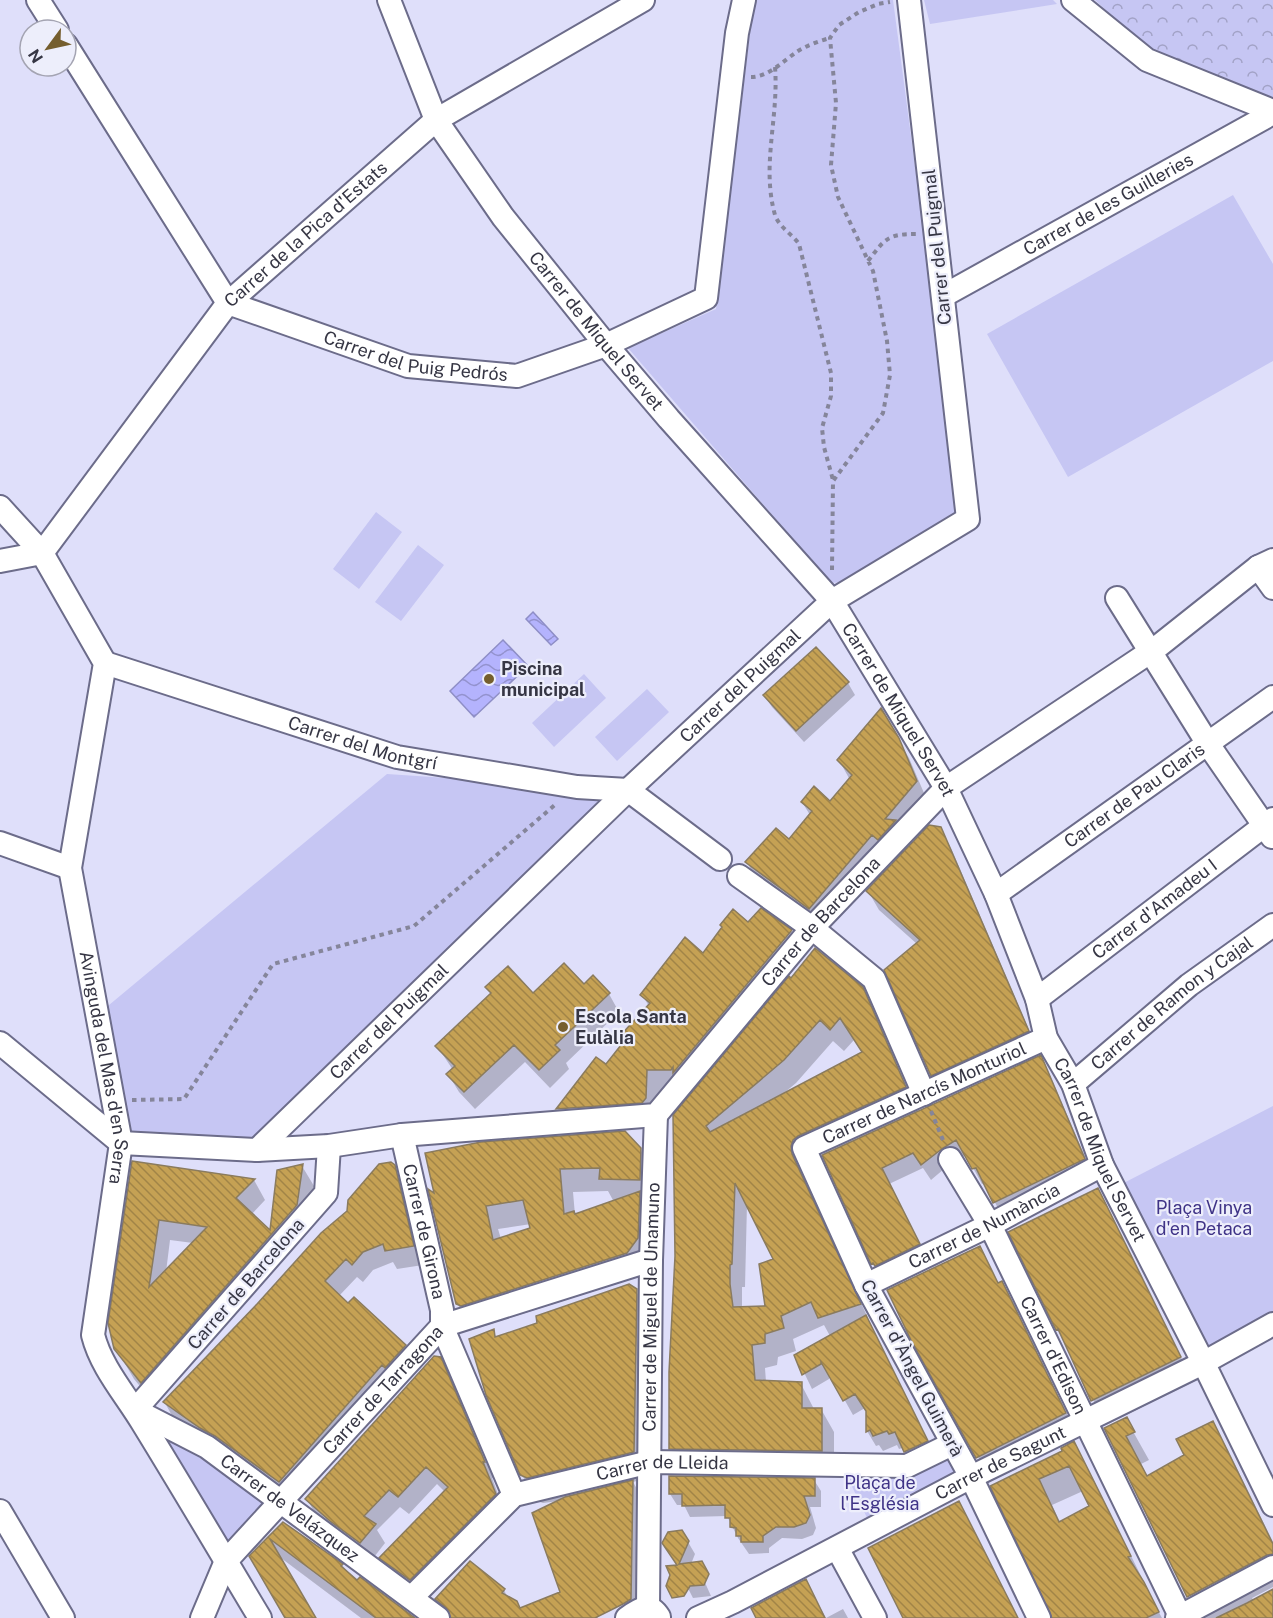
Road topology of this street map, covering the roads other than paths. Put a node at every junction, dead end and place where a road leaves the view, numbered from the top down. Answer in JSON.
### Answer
{"nodes":[{"id":1,"x":38,"y":0,"type":"edge"},
{"id":2,"x":389,"y":0,"type":"edge"},
{"id":3,"x":644,"y":0,"type":"edge"},
{"id":4,"x":744,"y":0,"type":"edge"},
{"id":5,"x":909,"y":0,"type":"edge"},
{"id":6,"x":1073,"y":0,"type":"edge"},
{"id":7,"x":49,"y":18,"type":"edge"},
{"id":8,"x":78,"y":64,"type":"edge"},
{"id":9,"x":1273,"y":112,"type":"edge"},
{"id":10,"x":436,"y":120,"type":"junction"},
{"id":11,"x":943,"y":296,"type":"junction"},
{"id":12,"x":228,"y":303,"type":"junction"},
{"id":13,"x":606,"y":345,"type":"junction"},
{"id":14,"x":0,"y":507,"type":"edge"},
{"id":15,"x":42,"y":553,"type":"junction"},
{"id":16,"x":0,"y":561,"type":"edge"},
{"id":17,"x":1266,"y":564,"type":"edge"},
{"id":18,"x":1273,"y":588,"type":"edge"},
{"id":19,"x":1117,"y":598,"type":"dead end"},
{"id":20,"x":832,"y":601,"type":"junction"},
{"id":21,"x":1151,"y":651,"type":"junction"},
{"id":22,"x":105,"y":663,"type":"junction"},
{"id":23,"x":1273,"y":697,"type":"edge"},
{"id":24,"x":1208,"y":744,"type":"junction"},
{"id":25,"x":946,"y":788,"type":"junction"},
{"id":26,"x":627,"y":790,"type":"junction"},
{"id":27,"x":1270,"y":827,"type":"edge"},
{"id":28,"x":0,"y":843,"type":"edge"},
{"id":29,"x":720,"y":859,"type":"dead end"},
{"id":30,"x":70,"y":868,"type":"junction"},
{"id":31,"x":739,"y":876,"type":"dead end"},
{"id":32,"x":996,"y":894,"type":"junction"},
{"id":33,"x":1273,"y":925,"type":"edge"},
{"id":34,"x":812,"y":928,"type":"junction"},
{"id":35,"x":1037,"y":999,"type":"junction"},
{"id":36,"x":1046,"y":1038,"type":"junction"},
{"id":37,"x":0,"y":1043,"type":"edge"},
{"id":38,"x":1073,"y":1084,"type":"junction"},
{"id":39,"x":924,"y":1094,"type":"junction"},
{"id":40,"x":656,"y":1115,"type":"junction"},
{"id":41,"x":402,"y":1135,"type":"junction"},
{"id":42,"x":121,"y":1143,"type":"junction"},
{"id":43,"x":329,"y":1146,"type":"junction"},
{"id":44,"x":804,"y":1148,"type":"joint"},
{"id":45,"x":257,"y":1150,"type":"junction"},
{"id":46,"x":950,"y":1159,"type":"road end"},
{"id":47,"x":1102,"y":1165,"type":"junction"},
{"id":48,"x":990,"y":1225,"type":"junction"},
{"id":49,"x":651,"y":1260,"type":"junction"},
{"id":50,"x":866,"y":1284,"type":"junction"},
{"id":51,"x":1273,"y":1324,"type":"edge"},
{"id":52,"x":442,"y":1326,"type":"junction"},
{"id":53,"x":1203,"y":1363,"type":"junction"},
{"id":54,"x":135,"y":1410,"type":"junction"},
{"id":55,"x":1084,"y":1420,"type":"junction"},
{"id":56,"x":952,"y":1444,"type":"junction"},
{"id":57,"x":650,"y":1462,"type":"junction"},
{"id":58,"x":971,"y":1477,"type":"junction"},
{"id":59,"x":514,"y":1495,"type":"junction"},
{"id":60,"x":280,"y":1502,"type":"junction"},
{"id":61,"x":1273,"y":1505,"type":"edge"},
{"id":62,"x":0,"y":1511,"type":"edge"},
{"id":63,"x":837,"y":1548,"type":"junction"},
{"id":64,"x":226,"y":1561,"type":"junction"},
{"id":65,"x":1273,"y":1567,"type":"edge"},
{"id":66,"x":412,"y":1597,"type":"junction"},
{"id":67,"x":737,"y":1610,"type":"edge"},
{"id":68,"x":654,"y":1613,"type":"edge"},
{"id":69,"x":63,"y":1618,"type":"edge"},
{"id":70,"x":202,"y":1618,"type":"edge"},
{"id":71,"x":260,"y":1618,"type":"edge"},
{"id":72,"x":438,"y":1618,"type":"edge"},
{"id":73,"x":627,"y":1618,"type":"edge"},
{"id":74,"x":698,"y":1618,"type":"edge"},
{"id":75,"x":875,"y":1618,"type":"edge"},
{"id":76,"x":1039,"y":1618,"type":"edge"},
{"id":77,"x":1179,"y":1618,"type":"edge"}],
"edges":[{"from":1,"to":7,"type":"street"},
{"from":2,"to":10,"type":"street","name":"Carrer de Miquel Servet"},
{"from":3,"to":10,"type":"street","name":"Carrer de la Pica d'Estats"},
{"from":4,"to":13,"type":"street","name":"Carrer del Puig Pedrós"},
{"from":5,"to":11,"type":"street","name":"Carrer del Puigmal"},
{"from":6,"to":9,"type":"street"},
{"from":8,"to":12,"type":"street"},
{"from":9,"to":11,"type":"street","name":"Carrer de les Guilleries"},
{"from":10,"to":12,"type":"street","name":"Carrer de la Pica d'Estats"},
{"from":10,"to":13,"type":"street","name":"Carrer de Miquel Servet"},
{"from":11,"to":20,"type":"street","name":"Carrer del Puigmal"},
{"from":12,"to":13,"type":"street","name":"Carrer del Puig Pedrós"},
{"from":12,"to":15,"type":"street","name":"Carrer de la Pica d'Estats"},
{"from":13,"to":20,"type":"street","name":"Carrer de Miquel Servet"},
{"from":14,"to":15,"type":"street"},
{"from":15,"to":16,"type":"street"},
{"from":15,"to":22,"type":"street"},
{"from":17,"to":18,"type":"street"},
{"from":17,"to":21,"type":"street","name":"Carrer de Barcelona"},
{"from":19,"to":21,"type":"street"},
{"from":20,"to":25,"type":"street","name":"Carrer de Miquel Servet"},
{"from":20,"to":26,"type":"street","name":"Carrer del Puigmal"},
{"from":21,"to":24,"type":"street"},
{"from":21,"to":25,"type":"street","name":"Carrer de Barcelona"},
{"from":22,"to":26,"type":"street","name":"Carrer del Montgrí"},
{"from":22,"to":30,"type":"street","name":"Avinguda del Mas d'en Serra"},
{"from":23,"to":24,"type":"street","name":"Carrer de Pau Claris"},
{"from":24,"to":27,"type":"street"},
{"from":24,"to":32,"type":"street","name":"Carrer de Pau Claris"},
{"from":25,"to":32,"type":"street","name":"Carrer de Miquel Servet"},
{"from":25,"to":34,"type":"street","name":"Carrer de Barcelona"},
{"from":26,"to":29,"type":"street"},
{"from":26,"to":45,"type":"street","name":"Carrer del Puigmal"},
{"from":27,"to":35,"type":"street","name":"Carrer d'Amadeu I"},
{"from":28,"to":30,"type":"street"},
{"from":30,"to":42,"type":"street","name":"Avinguda del Mas d'en Serra"},
{"from":31,"to":34,"type":"street"},
{"from":32,"to":35,"type":"street","name":"Carrer de Miquel Servet"},
{"from":33,"to":38,"type":"street","name":"Carrer de Ramon y Cajal"},
{"from":34,"to":39,"type":"street"},
{"from":34,"to":40,"type":"street","name":"Carrer de Barcelona"},
{"from":35,"to":36,"type":"street","name":"Carrer de Miquel Servet"},
{"from":36,"to":38,"type":"street","name":"Carrer de Miquel Servet"},
{"from":36,"to":39,"type":"street","name":"Carrer de Narcís Monturiol"},
{"from":37,"to":42,"type":"street"},
{"from":38,"to":47,"type":"street","name":"Carrer de Miquel Servet"},
{"from":39,"to":44,"type":"street","name":"Carrer de Narcís Monturiol"},
{"from":40,"to":41,"type":"street"},
{"from":40,"to":49,"type":"street","name":"Carrer de Miguel de Unamuno"},
{"from":41,"to":43,"type":"street"},
{"from":41,"to":52,"type":"street","name":"Carrer de Girona"},
{"from":42,"to":45,"type":"street"},
{"from":42,"to":54,"type":"street","name":"Avinguda del Mas d'en Serra"},
{"from":43,"to":45,"type":"street"},
{"from":43,"to":54,"type":"street","name":"Carrer de Barcelona"},
{"from":44,"to":50,"type":"street","name":"Carrer d'Àngel Guimerà"},
{"from":46,"to":48,"type":"street","name":"Carrer d'Edison"},
{"from":47,"to":48,"type":"street","name":"Carrer de Numància"},
{"from":47,"to":53,"type":"street","name":"Carrer de Miquel Servet"},
{"from":48,"to":50,"type":"street","name":"Carrer de Numància"},
{"from":48,"to":55,"type":"street","name":"Carrer d'Edison"},
{"from":49,"to":52,"type":"street","name":"Carrer de Tarragona"},
{"from":49,"to":57,"type":"street","name":"Carrer de Miguel de Unamuno"},
{"from":50,"to":56,"type":"street","name":"Carrer d'Àngel Guimerà"},
{"from":51,"to":53,"type":"street","name":"Carrer de Sagunt"},
{"from":52,"to":59,"type":"street","name":"Carrer de Girona"},
{"from":52,"to":60,"type":"street","name":"Carrer de Tarragona"},
{"from":53,"to":55,"type":"street","name":"Carrer de Sagunt"},
{"from":53,"to":61,"type":"street","name":"Carrer de Miquel Servet"},
{"from":54,"to":60,"type":"street","name":"Carrer de Velázquez"},
{"from":54,"to":64,"type":"street","name":"Avinguda del Mas d'en Serra"},
{"from":55,"to":58,"type":"street","name":"Carrer de Sagunt"},
{"from":55,"to":77,"type":"street","name":"Carrer d'Edison"},
{"from":56,"to":57,"type":"street","name":"Carrer de Lleida"},
{"from":56,"to":58,"type":"street","name":"Carrer d'Àngel Guimerà"},
{"from":57,"to":59,"type":"street","name":"Carrer de Lleida"},
{"from":57,"to":68,"type":"street","name":"Carrer de Miguel de Unamuno"},
{"from":58,"to":63,"type":"street","name":"Carrer de Sagunt"},
{"from":58,"to":76,"type":"street","name":"Carrer d'Àngel Guimerà"},
{"from":59,"to":66,"type":"street"},
{"from":60,"to":64,"type":"street","name":"Carrer de Tarragona"},
{"from":60,"to":66,"type":"street","name":"Carrer de Velázquez"},
{"from":62,"to":69,"type":"street"},
{"from":63,"to":67,"type":"street","name":"Carrer de Sagunt"},
{"from":63,"to":75,"type":"street"},
{"from":64,"to":70,"type":"street","name":"Carrer de Tarragona"},
{"from":64,"to":71,"type":"street","name":"Avinguda del Mas d'en Serra"},
{"from":65,"to":77,"type":"street"},
{"from":66,"to":72,"type":"street","name":"Carrer de Velázquez"},
{"from":67,"to":74,"type":"street","name":"Carrer de Sagunt"},
{"from":68,"to":73,"type":"street"}]}
